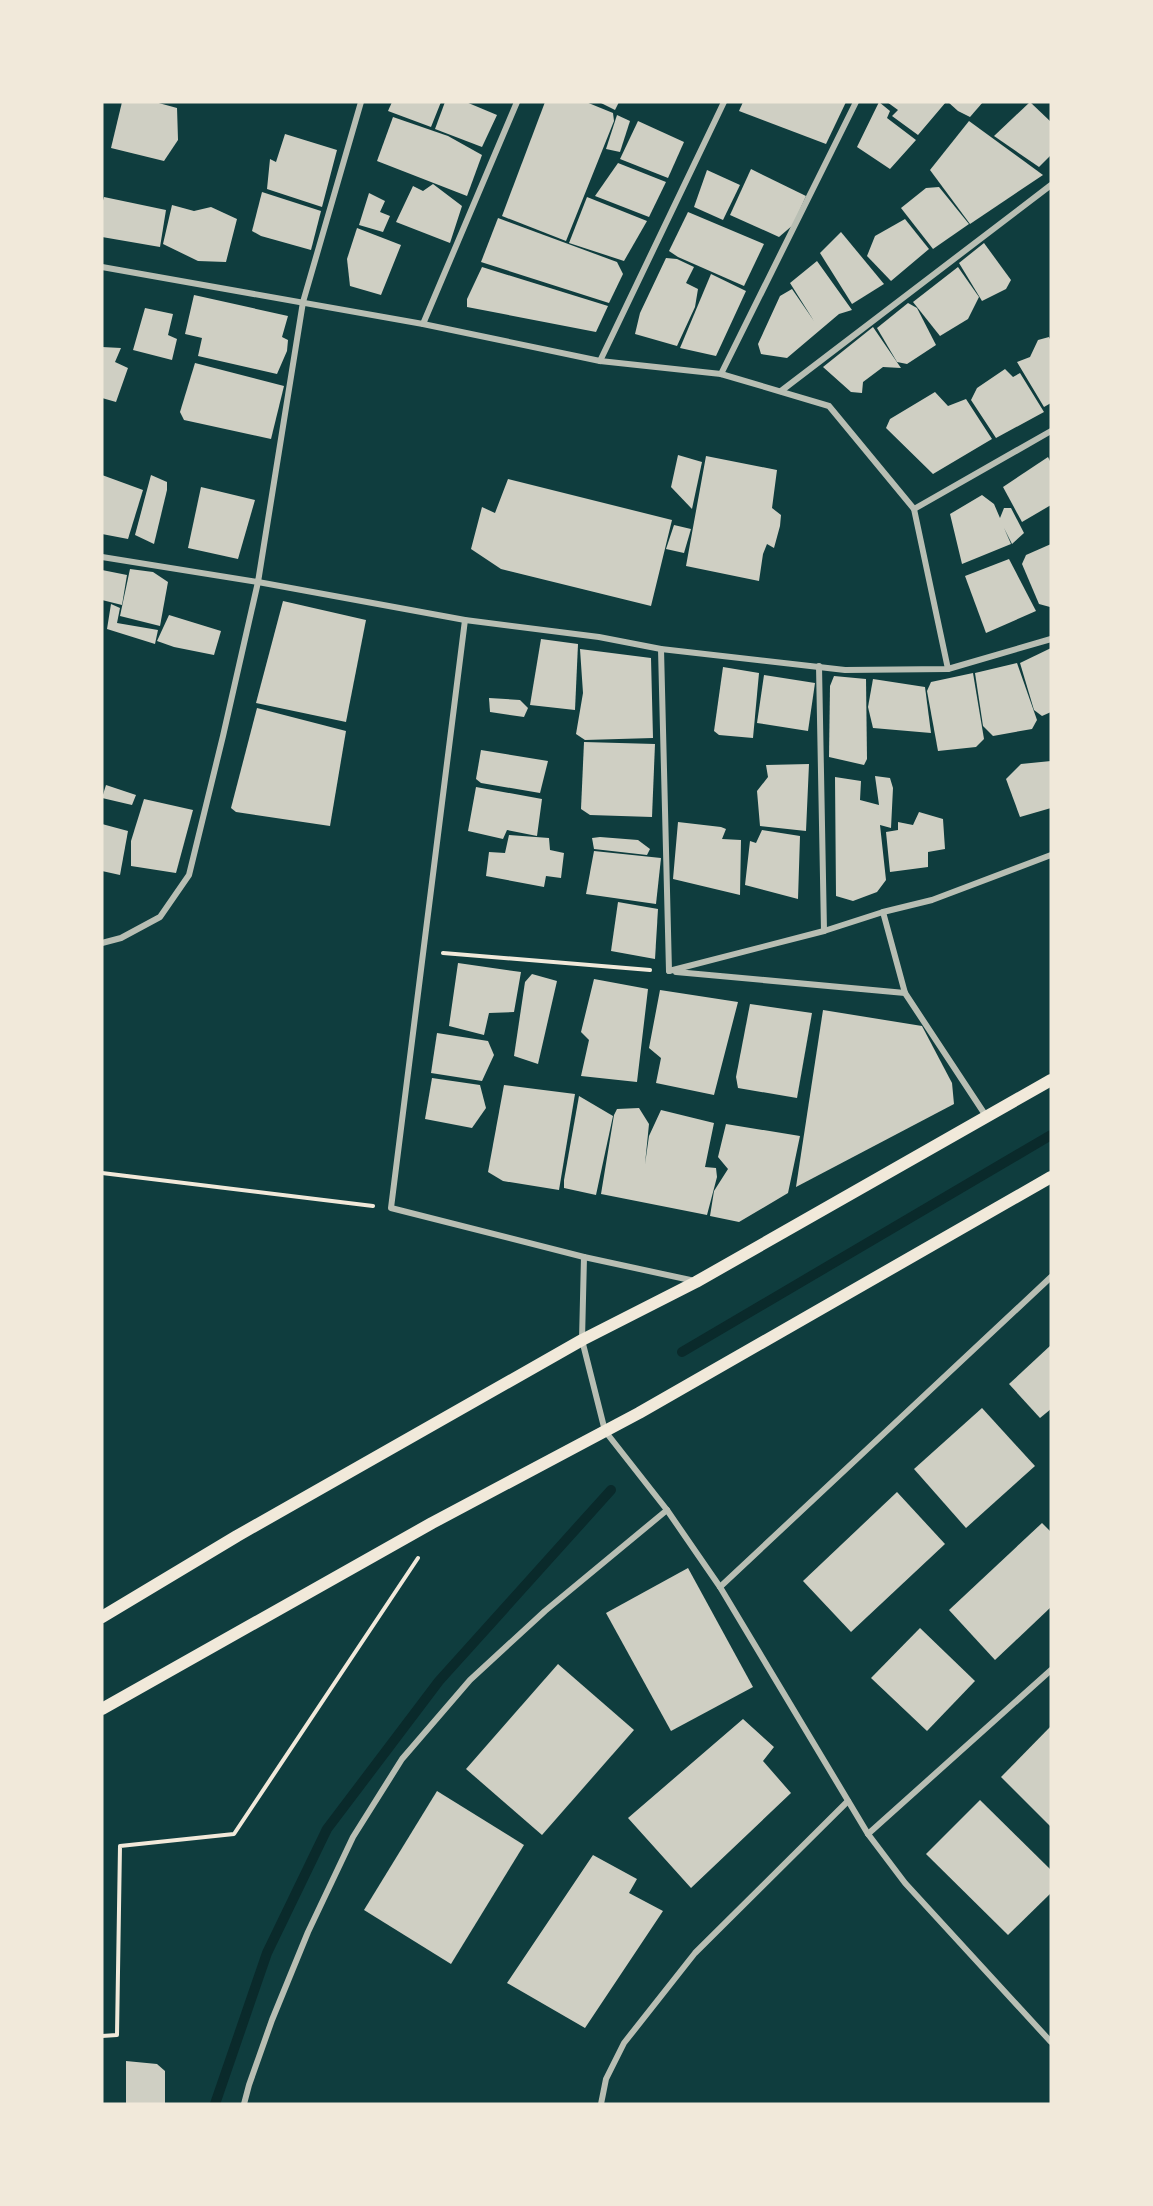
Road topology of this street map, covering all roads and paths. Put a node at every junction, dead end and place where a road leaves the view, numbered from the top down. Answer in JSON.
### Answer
{"nodes":[{"id":1,"x":361,"y":102,"type":"edge"},
{"id":2,"x":517,"y":102,"type":"edge"},
{"id":3,"x":724,"y":102,"type":"edge"},
{"id":4,"x":856,"y":102,"type":"edge"},
{"id":5,"x":1051,"y":185,"type":"edge"},
{"id":6,"x":102,"y":267,"type":"edge"},
{"id":7,"x":303,"y":302,"type":"junction"},
{"id":8,"x":423,"y":324,"type":"junction"},
{"id":9,"x":600,"y":361,"type":"junction"},
{"id":10,"x":721,"y":374,"type":"junction"},
{"id":11,"x":781,"y":391,"type":"junction"},
{"id":12,"x":1051,"y":431,"type":"edge"},
{"id":13,"x":914,"y":509,"type":"junction"},
{"id":14,"x":102,"y":557,"type":"edge"},
{"id":15,"x":258,"y":582,"type":"junction"},
{"id":16,"x":465,"y":620,"type":"junction"},
{"id":17,"x":1051,"y":639,"type":"edge"},
{"id":18,"x":661,"y":649,"type":"junction"},
{"id":19,"x":819,"y":666,"type":"junction"},
{"id":20,"x":948,"y":669,"type":"junction"},
{"id":21,"x":1051,"y":855,"type":"edge"},
{"id":22,"x":883,"y":912,"type":"junction"},
{"id":23,"x":824,"y":931,"type":"junction"},
{"id":24,"x":102,"y":944,"type":"edge"},
{"id":25,"x":423,"y":952,"type":"junction"},
{"id":26,"x":669,"y":971,"type":"junction"},
{"id":27,"x":905,"y":993,"type":"junction"},
{"id":28,"x":1051,"y":1080,"type":"edge"},
{"id":29,"x":986,"y":1116,"type":"junction"},
{"id":30,"x":102,"y":1173,"type":"edge"},
{"id":31,"x":1051,"y":1177,"type":"edge"},
{"id":32,"x":391,"y":1208,"type":"junction"},
{"id":33,"x":584,"y":1257,"type":"junction"},
{"id":34,"x":1051,"y":1277,"type":"edge"},
{"id":35,"x":696,"y":1282,"type":"junction"},
{"id":36,"x":582,"y":1340,"type":"junction"},
{"id":37,"x":605,"y":1431,"type":"junction"},
{"id":38,"x":667,"y":1510,"type":"junction"},
{"id":39,"x":432,"y":1523,"type":"junction"},
{"id":40,"x":720,"y":1587,"type":"junction"},
{"id":41,"x":102,"y":1617,"type":"edge"},
{"id":42,"x":1051,"y":1670,"type":"edge"},
{"id":43,"x":102,"y":1709,"type":"edge"},
{"id":44,"x":848,"y":1800,"type":"junction"},
{"id":45,"x":868,"y":1834,"type":"junction"},
{"id":46,"x":102,"y":2036,"type":"edge"},
{"id":47,"x":1051,"y":2042,"type":"edge"},
{"id":48,"x":244,"y":2104,"type":"edge"},
{"id":49,"x":601,"y":2104,"type":"edge"}],
"edges":[{"from":1,"to":7,"type":"street"},
{"from":2,"to":8,"type":"street"},
{"from":3,"to":9,"type":"street"},
{"from":4,"to":10,"type":"street"},
{"from":5,"to":11,"type":"street"},
{"from":6,"to":7,"type":"street"},
{"from":7,"to":8,"type":"street"},
{"from":7,"to":15,"type":"street"},
{"from":8,"to":9,"type":"street"},
{"from":9,"to":10,"type":"street"},
{"from":10,"to":11,"type":"street"},
{"from":11,"to":13,"type":"street"},
{"from":12,"to":13,"type":"street"},
{"from":13,"to":20,"type":"street"},
{"from":14,"to":15,"type":"street"},
{"from":15,"to":16,"type":"street"},
{"from":15,"to":24,"type":"street"},
{"from":16,"to":18,"type":"street"},
{"from":16,"to":25,"type":"street"},
{"from":17,"to":20,"type":"street"},
{"from":18,"to":19,"type":"street"},
{"from":18,"to":26,"type":"street"},
{"from":19,"to":20,"type":"street"},
{"from":19,"to":23,"type":"street"},
{"from":21,"to":22,"type":"street"},
{"from":22,"to":23,"type":"street"},
{"from":22,"to":27,"type":"street"},
{"from":23,"to":26,"type":"street"},
{"from":25,"to":26,"type":"path"},
{"from":25,"to":32,"type":"street"},
{"from":26,"to":27,"type":"street"},
{"from":27,"to":29,"type":"street"},
{"from":28,"to":29,"type":"main road"},
{"from":29,"to":35,"type":"main road"},
{"from":30,"to":32,"type":"path"},
{"from":31,"to":37,"type":"main road"},
{"from":32,"to":33,"type":"street"},
{"from":33,"to":35,"type":"street"},
{"from":33,"to":36,"type":"street"},
{"from":34,"to":40,"type":"street"},
{"from":35,"to":36,"type":"main road"},
{"from":36,"to":37,"type":"street"},
{"from":36,"to":41,"type":"main road"},
{"from":37,"to":38,"type":"street"},
{"from":37,"to":39,"type":"main road"},
{"from":38,"to":40,"type":"street"},
{"from":38,"to":48,"type":"street"},
{"from":39,"to":43,"type":"main road"},
{"from":39,"to":46,"type":"path"},
{"from":40,"to":44,"type":"street"},
{"from":42,"to":45,"type":"street"},
{"from":44,"to":45,"type":"street"},
{"from":44,"to":49,"type":"street"},
{"from":45,"to":47,"type":"street"}]}
